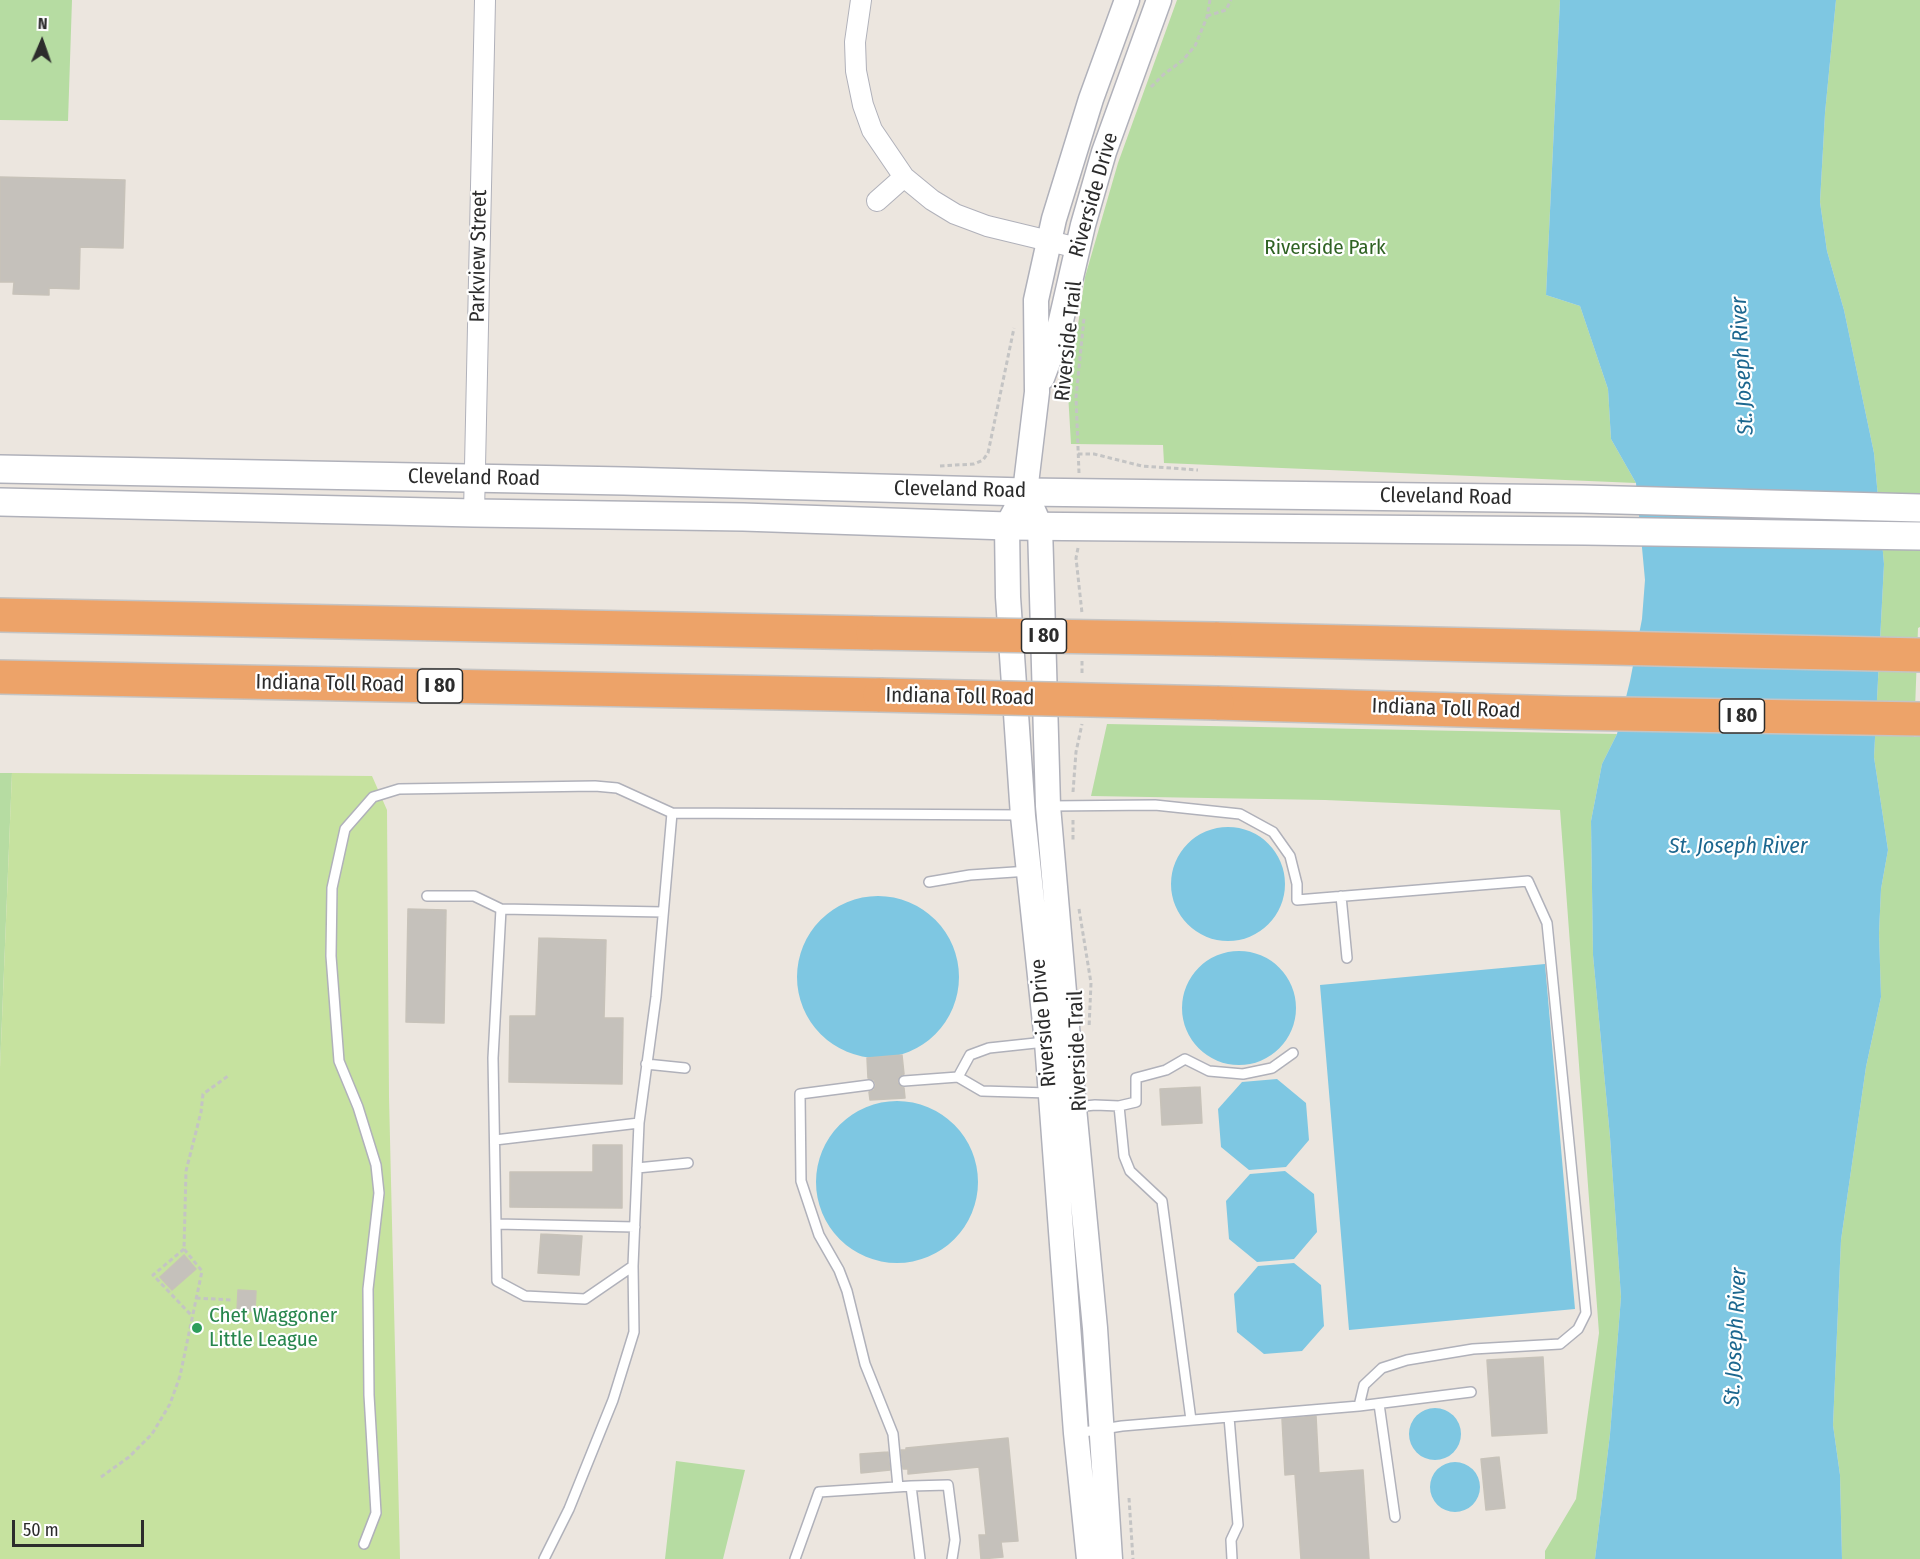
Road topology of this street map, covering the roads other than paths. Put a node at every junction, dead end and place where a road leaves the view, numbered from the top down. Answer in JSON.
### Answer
{"nodes":[{"id":1,"x":485,"y":0,"type":"edge"},
{"id":2,"x":861,"y":0,"type":"edge"},
{"id":3,"x":1127,"y":0,"type":"edge"},
{"id":4,"x":1159,"y":0,"type":"edge"},
{"id":5,"x":904,"y":177,"type":"junction"},
{"id":6,"x":877,"y":201,"type":"dead end"},
{"id":7,"x":1049,"y":242,"type":"junction"},
{"id":8,"x":1078,"y":248,"type":"junction"},
{"id":9,"x":1037,"y":392,"type":"junction"},
{"id":10,"x":0,"y":468,"type":"edge"},
{"id":11,"x":475,"y":478,"type":"junction"},
{"id":12,"x":1025,"y":492,"type":"junction"},
{"id":13,"x":0,"y":502,"type":"edge"},
{"id":14,"x":1920,"y":508,"type":"edge"},
{"id":15,"x":474,"y":513,"type":"junction"},
{"id":16,"x":1007,"y":526,"type":"junction"},
{"id":17,"x":1040,"y":526,"type":"junction"},
{"id":18,"x":1920,"y":536,"type":"edge"},
{"id":19,"x":0,"y":615,"type":"edge"},
{"id":20,"x":1920,"y":655,"type":"edge"},
{"id":21,"x":0,"y":677,"type":"edge"},
{"id":22,"x":1920,"y":718,"type":"edge"},
{"id":23,"x":1035,"y":811,"type":"junction"},
{"id":24,"x":672,"y":813,"type":"junction"},
{"id":25,"x":1029,"y":871,"type":"junction"},
{"id":26,"x":929,"y":882,"type":"dead end"},
{"id":27,"x":427,"y":896,"type":"dead end"},
{"id":28,"x":1341,"y":896,"type":"junction"},
{"id":29,"x":501,"y":909,"type":"junction"},
{"id":30,"x":663,"y":912,"type":"junction"},
{"id":31,"x":1347,"y":958,"type":"dead end"},
{"id":32,"x":1068,"y":1038,"type":"junction"},
{"id":33,"x":1293,"y":1053,"type":"dead end"},
{"id":34,"x":646,"y":1064,"type":"junction"},
{"id":35,"x":685,"y":1068,"type":"dead end"},
{"id":36,"x":958,"y":1077,"type":"junction"},
{"id":37,"x":904,"y":1081,"type":"dead end"},
{"id":38,"x":869,"y":1085,"type":"dead end"},
{"id":39,"x":1062,"y":1100,"type":"junction"},
{"id":40,"x":1119,"y":1106,"type":"junction"},
{"id":41,"x":639,"y":1123,"type":"junction"},
{"id":42,"x":495,"y":1140,"type":"junction"},
{"id":43,"x":688,"y":1163,"type":"dead end"},
{"id":44,"x":637,"y":1168,"type":"junction"},
{"id":45,"x":496,"y":1224,"type":"junction"},
{"id":46,"x":635,"y":1227,"type":"junction"},
{"id":47,"x":633,"y":1266,"type":"junction"},
{"id":48,"x":1471,"y":1392,"type":"dead end"},
{"id":49,"x":1379,"y":1404,"type":"junction"},
{"id":50,"x":1359,"y":1406,"type":"junction"},
{"id":51,"x":1229,"y":1417,"type":"junction"},
{"id":52,"x":1191,"y":1420,"type":"junction"},
{"id":53,"x":1102,"y":1430,"type":"junction"},
{"id":54,"x":1076,"y":1433,"type":"junction"},
{"id":55,"x":911,"y":1486,"type":"junction"},
{"id":56,"x":898,"y":1487,"type":"junction"},
{"id":57,"x":1395,"y":1517,"type":"dead end"},
{"id":58,"x":364,"y":1544,"type":"dead end"},
{"id":59,"x":544,"y":1559,"type":"edge"},
{"id":60,"x":795,"y":1559,"type":"edge"},
{"id":61,"x":920,"y":1559,"type":"edge"},
{"id":62,"x":952,"y":1559,"type":"edge"},
{"id":63,"x":1089,"y":1559,"type":"edge"},
{"id":64,"x":1110,"y":1559,"type":"edge"},
{"id":65,"x":1232,"y":1559,"type":"edge"}],
"edges":[{"from":1,"to":11,"type":"street","name":"Parkview Street"},
{"from":2,"to":5,"type":"street"},
{"from":3,"to":7,"type":"street","name":"Riverside Drive"},
{"from":4,"to":8,"type":"street","name":"Riverside Drive"},
{"from":5,"to":6,"type":"street"},
{"from":5,"to":7,"type":"street"},
{"from":7,"to":8,"type":"street"},
{"from":7,"to":9,"type":"street","name":"Riverside Drive"},
{"from":8,"to":9,"type":"street","name":"Riverside Drive"},
{"from":9,"to":12,"type":"street","name":"Riverside Drive"},
{"from":10,"to":11,"type":"main road","name":"Cleveland Road"},
{"from":11,"to":12,"type":"main road","name":"Cleveland Road"},
{"from":11,"to":15,"type":"street","name":"Parkview Street"},
{"from":12,"to":14,"type":"main road","name":"Cleveland Road"},
{"from":12,"to":16,"type":"street","name":"Riverside Drive"},
{"from":12,"to":17,"type":"street","name":"Riverside Drive"},
{"from":13,"to":15,"type":"main road","name":"Cleveland Road"},
{"from":15,"to":16,"type":"main road","name":"Cleveland Road"},
{"from":16,"to":17,"type":"main road","name":"Cleveland Road"},
{"from":16,"to":23,"type":"street","name":"Riverside Drive"},
{"from":17,"to":18,"type":"main road","name":"Cleveland Road"},
{"from":17,"to":23,"type":"street","name":"Riverside Drive"},
{"from":19,"to":20,"type":"highway","number":"I 80","bridge":true},
{"from":21,"to":22,"type":"highway","name":"Indiana Toll Road","number":"I 80","bridge":true},
{"from":23,"to":24,"type":"lane"},
{"from":23,"to":25,"type":"street","name":"Riverside Drive"},
{"from":23,"to":28,"type":"lane"},
{"from":23,"to":32,"type":"street","name":"Riverside Drive"},
{"from":24,"to":30,"type":"lane"},
{"from":24,"to":58,"type":"lane"},
{"from":25,"to":26,"type":"lane"},
{"from":25,"to":32,"type":"street","name":"Riverside Drive"},
{"from":27,"to":29,"type":"lane"},
{"from":28,"to":31,"type":"lane"},
{"from":28,"to":50,"type":"lane"},
{"from":29,"to":30,"type":"lane"},
{"from":29,"to":42,"type":"lane"},
{"from":30,"to":34,"type":"lane"},
{"from":32,"to":36,"type":"lane"},
{"from":32,"to":39,"type":"street","name":"Riverside Drive"},
{"from":33,"to":40,"type":"lane"},
{"from":34,"to":35,"type":"lane"},
{"from":34,"to":41,"type":"lane"},
{"from":36,"to":37,"type":"lane"},
{"from":36,"to":39,"type":"lane"},
{"from":38,"to":56,"type":"lane"},
{"from":39,"to":40,"type":"lane"},
{"from":39,"to":53,"type":"street","name":"Riverside Drive"},
{"from":39,"to":54,"type":"street","name":"Riverside Drive"},
{"from":40,"to":52,"type":"lane"},
{"from":41,"to":42,"type":"lane"},
{"from":41,"to":44,"type":"lane"},
{"from":42,"to":45,"type":"lane"},
{"from":43,"to":44,"type":"lane"},
{"from":44,"to":46,"type":"lane"},
{"from":45,"to":46,"type":"lane"},
{"from":45,"to":47,"type":"lane"},
{"from":46,"to":47,"type":"lane"},
{"from":47,"to":59,"type":"lane"},
{"from":48,"to":49,"type":"lane"},
{"from":49,"to":50,"type":"lane"},
{"from":49,"to":57,"type":"lane"},
{"from":50,"to":51,"type":"lane"},
{"from":51,"to":52,"type":"lane"},
{"from":51,"to":65,"type":"lane"},
{"from":52,"to":53,"type":"lane"},
{"from":53,"to":54,"type":"lane"},
{"from":53,"to":64,"type":"street","name":"Riverside Drive"},
{"from":54,"to":63,"type":"street","name":"Riverside Drive"},
{"from":55,"to":56,"type":"lane"},
{"from":55,"to":61,"type":"lane"},
{"from":55,"to":62,"type":"lane"},
{"from":56,"to":60,"type":"lane"}]}
